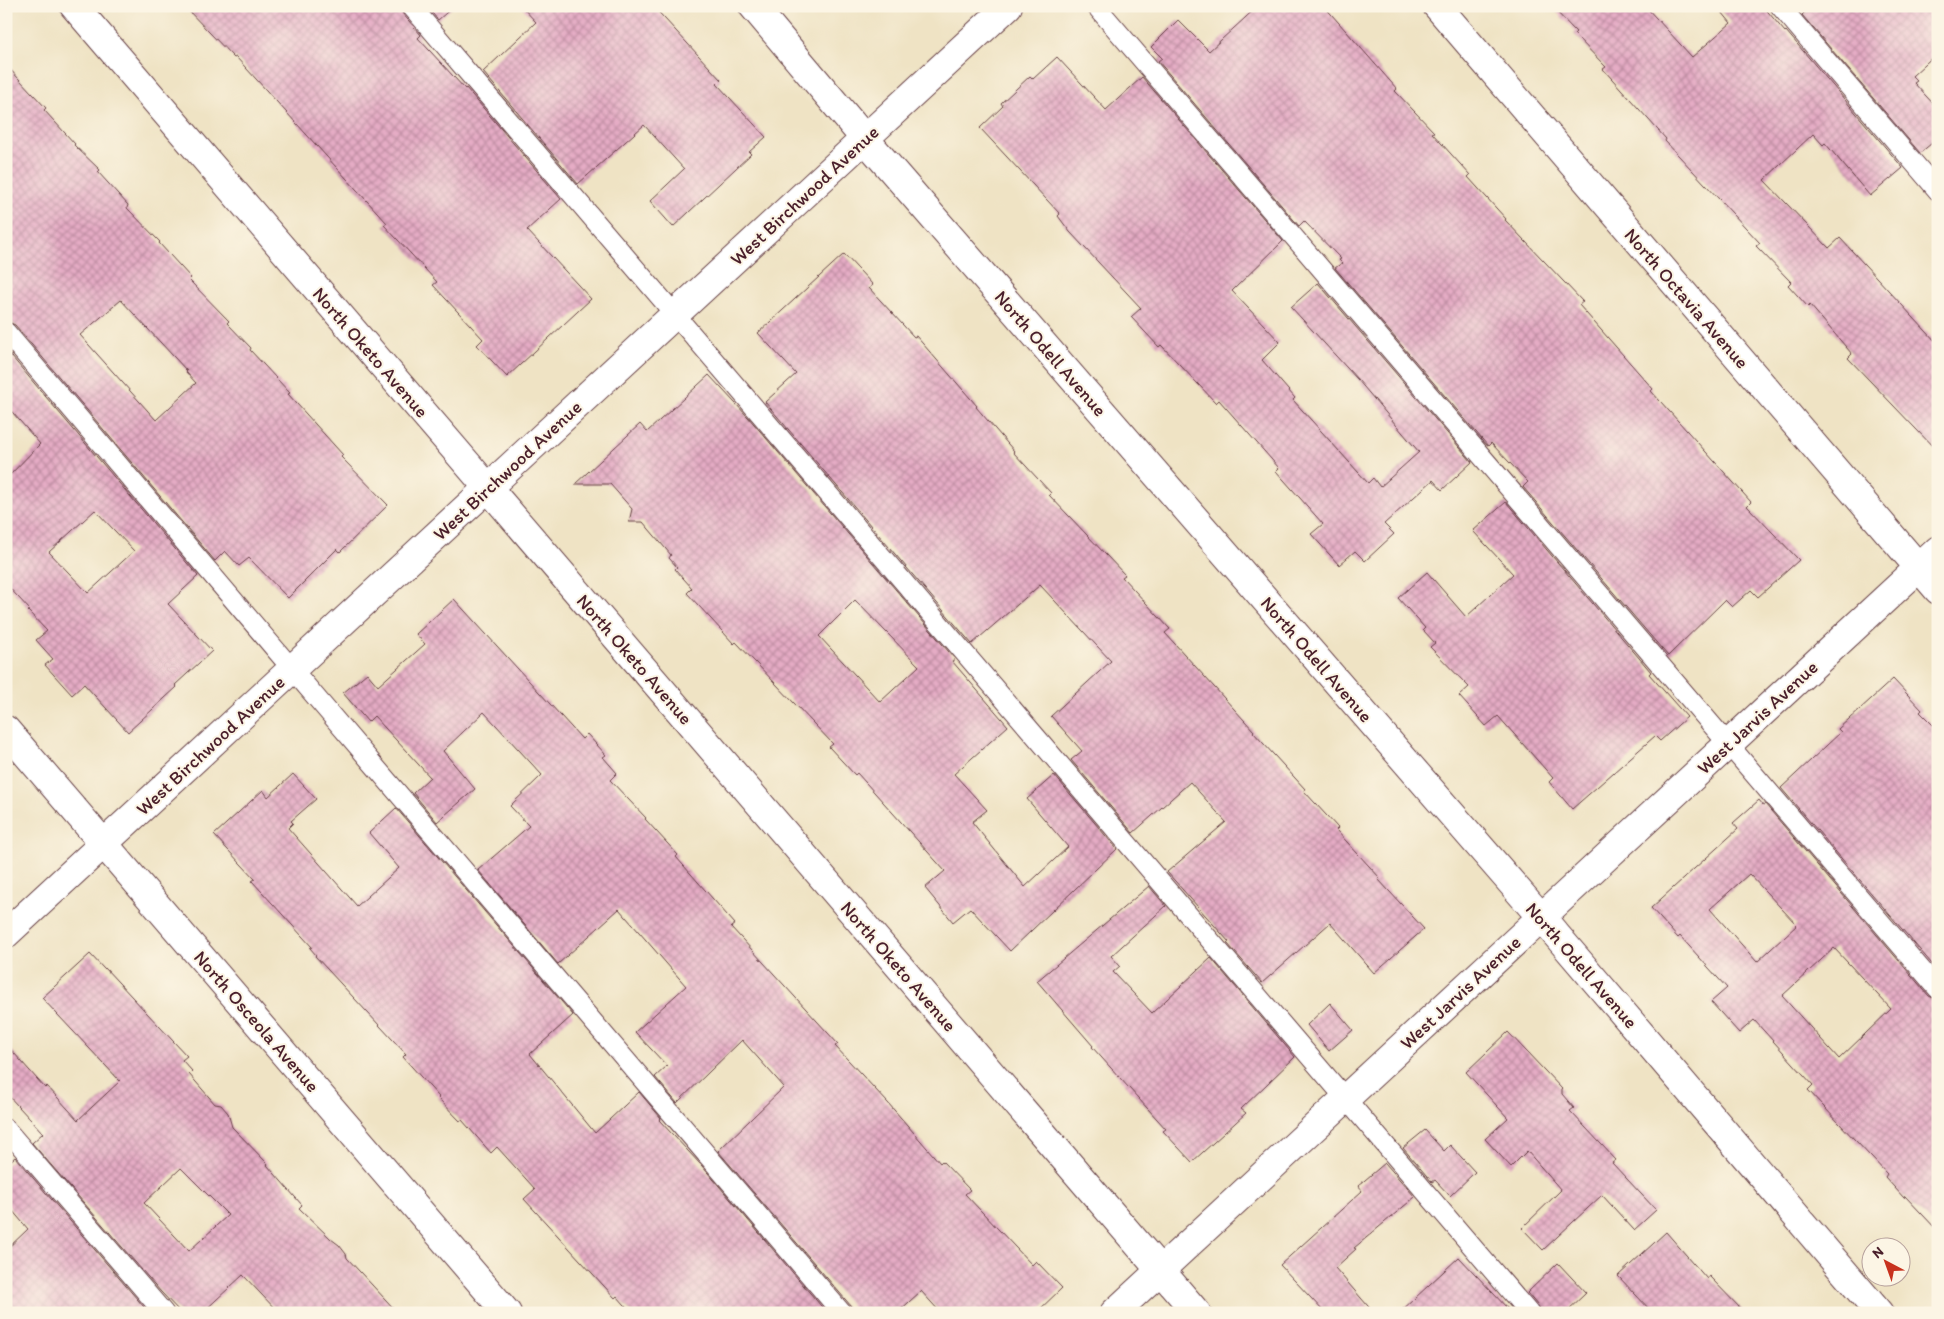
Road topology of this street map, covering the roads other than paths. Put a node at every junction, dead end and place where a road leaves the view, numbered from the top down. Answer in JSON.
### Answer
{"nodes":[{"id":1,"x":74,"y":6,"type":"edge"},
{"id":2,"x":411,"y":6,"type":"edge"},
{"id":3,"x":753,"y":6,"type":"edge"},
{"id":4,"x":1008,"y":6,"type":"edge"},
{"id":5,"x":1096,"y":6,"type":"edge"},
{"id":6,"x":1437,"y":6,"type":"edge"},
{"id":7,"x":1780,"y":6,"type":"edge"},
{"id":8,"x":865,"y":139,"type":"junction"},
{"id":9,"x":1938,"y":191,"type":"edge"},
{"id":10,"x":676,"y":314,"type":"junction"},
{"id":11,"x":6,"y":332,"type":"edge"},
{"id":12,"x":488,"y":488,"type":"junction"},
{"id":13,"x":1928,"y":559,"type":"edge"},
{"id":14,"x":1938,"y":590,"type":"edge"},
{"id":15,"x":292,"y":669,"type":"junction"},
{"id":16,"x":6,"y":730,"type":"edge"},
{"id":17,"x":1728,"y":744,"type":"junction"},
{"id":18,"x":104,"y":843,"type":"junction"},
{"id":19,"x":1541,"y":917,"type":"junction"},
{"id":20,"x":6,"y":934,"type":"edge"},
{"id":21,"x":1938,"y":989,"type":"edge"},
{"id":22,"x":1346,"y":1098,"type":"junction"},
{"id":23,"x":6,"y":1129,"type":"edge"},
{"id":24,"x":1160,"y":1270,"type":"junction"},
{"id":25,"x":164,"y":1313,"type":"edge"},
{"id":26,"x":507,"y":1313,"type":"edge"},
{"id":27,"x":842,"y":1313,"type":"edge"},
{"id":28,"x":1114,"y":1313,"type":"edge"},
{"id":29,"x":1197,"y":1313,"type":"edge"},
{"id":30,"x":1529,"y":1313,"type":"edge"},
{"id":31,"x":1879,"y":1313,"type":"edge"}],
"edges":[{"from":1,"to":12,"type":"street","name":"North Oketo Avenue"},
{"from":2,"to":10,"type":"lane"},
{"from":3,"to":8,"type":"street","name":"North Odell Avenue"},
{"from":4,"to":8,"type":"street","name":"West Birchwood Avenue"},
{"from":5,"to":17,"type":"lane"},
{"from":6,"to":13,"type":"street","name":"North Octavia Avenue"},
{"from":7,"to":9,"type":"lane"},
{"from":8,"to":10,"type":"street","name":"West Birchwood Avenue"},
{"from":8,"to":19,"type":"street","name":"North Odell Avenue"},
{"from":10,"to":12,"type":"street","name":"West Birchwood Avenue"},
{"from":10,"to":22,"type":"lane"},
{"from":11,"to":15,"type":"lane"},
{"from":12,"to":15,"type":"street","name":"West Birchwood Avenue"},
{"from":12,"to":24,"type":"street","name":"North Oketo Avenue"},
{"from":13,"to":14,"type":"street","name":"North Octavia Avenue"},
{"from":13,"to":17,"type":"street","name":"West Jarvis Avenue"},
{"from":15,"to":18,"type":"street","name":"West Birchwood Avenue"},
{"from":15,"to":27,"type":"lane"},
{"from":16,"to":18,"type":"street","name":"North Osceola Avenue"},
{"from":17,"to":19,"type":"street","name":"West Jarvis Avenue"},
{"from":17,"to":21,"type":"lane"},
{"from":18,"to":20,"type":"street","name":"West Birchwood Avenue"},
{"from":18,"to":26,"type":"street","name":"North Osceola Avenue"},
{"from":19,"to":22,"type":"street","name":"West Jarvis Avenue"},
{"from":19,"to":31,"type":"street","name":"North Odell Avenue"},
{"from":22,"to":24,"type":"street","name":"West Jarvis Avenue"},
{"from":22,"to":30,"type":"lane"},
{"from":23,"to":25,"type":"lane"},
{"from":24,"to":28,"type":"street","name":"West Jarvis Avenue"},
{"from":24,"to":29,"type":"street","name":"North Oketo Avenue"}]}
